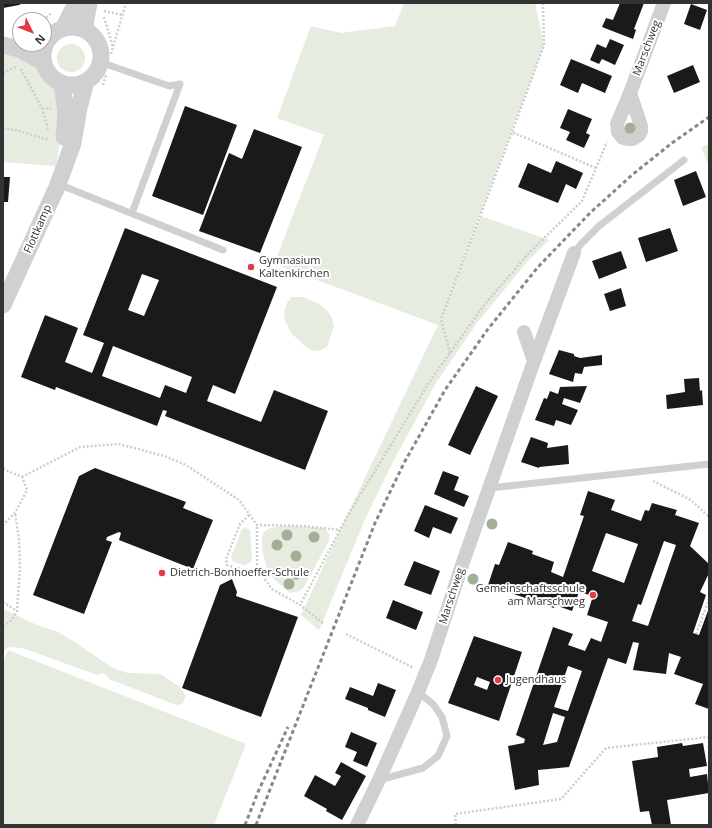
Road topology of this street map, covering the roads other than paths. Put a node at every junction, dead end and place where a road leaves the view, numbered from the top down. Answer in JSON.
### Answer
{"nodes":[{"id":1,"x":76,"y":3,"type":"edge"},
{"id":2,"x":664,"y":3,"type":"edge"},
{"id":3,"x":95,"y":7,"type":"edge"},
{"id":4,"x":63,"y":29,"type":"junction"},
{"id":5,"x":84,"y":30,"type":"junction"},
{"id":6,"x":52,"y":35,"type":"edge"},
{"id":7,"x":3,"y":45,"type":"edge"},
{"id":8,"x":44,"y":52,"type":"edge"},
{"id":9,"x":44,"y":62,"type":"junction"},
{"id":10,"x":100,"y":62,"type":"junction"},
{"id":11,"x":86,"y":82,"type":"junction"},
{"id":12,"x":62,"y":84,"type":"junction"},
{"id":13,"x":630,"y":93,"type":"junction"},
{"id":14,"x":70,"y":152,"type":"junction"},
{"id":15,"x":684,"y":160,"type":"dead end"},
{"id":16,"x":58,"y":184,"type":"junction"},
{"id":17,"x":132,"y":213,"type":"junction"},
{"id":18,"x":223,"y":250,"type":"dead end"},
{"id":19,"x":574,"y":253,"type":"joint"},
{"id":20,"x":3,"y":305,"type":"edge"},
{"id":21,"x":524,"y":332,"type":"dead end"},
{"id":22,"x":534,"y":361,"type":"junction"},
{"id":23,"x":709,"y":464,"type":"edge"},
{"id":24,"x":490,"y":488,"type":"junction"},
{"id":25,"x":418,"y":692,"type":"junction"},
{"id":26,"x":379,"y":780,"type":"junction"},
{"id":27,"x":357,"y":825,"type":"edge"}],
"edges":[{"from":1,"to":4,"type":"street"},
{"from":2,"to":13,"type":"street","name":"Marschweg"},
{"from":3,"to":5,"type":"street"},
{"from":4,"to":5,"type":"street"},
{"from":4,"to":6,"type":"street"},
{"from":5,"to":10,"type":"street"},
{"from":7,"to":9,"type":"street"},
{"from":8,"to":9,"type":"street"},
{"from":9,"to":12,"type":"street"},
{"from":10,"to":11,"type":"street","name":"Flottkamp"},
{"from":10,"to":17,"type":"lane"},
{"from":11,"to":12,"type":"street"},
{"from":11,"to":14,"type":"street","name":"Flottkamp"},
{"from":12,"to":14,"type":"street"},
{"from":13,"to":13,"type":"street","name":"Marschweg"},
{"from":14,"to":16,"type":"street","name":"Flottkamp"},
{"from":15,"to":19,"type":"lane"},
{"from":16,"to":17,"type":"lane"},
{"from":16,"to":20,"type":"street","name":"Flottkamp"},
{"from":17,"to":18,"type":"lane"},
{"from":19,"to":22,"type":"street","name":"Marschweg"},
{"from":21,"to":22,"type":"street"},
{"from":22,"to":24,"type":"street","name":"Marschweg"},
{"from":23,"to":24,"type":"lane"},
{"from":24,"to":25,"type":"street","name":"Marschweg"},
{"from":25,"to":26,"type":"street","name":"Marschweg"},
{"from":25,"to":26,"type":"lane"},
{"from":26,"to":27,"type":"street","name":"Marschweg"}]}
